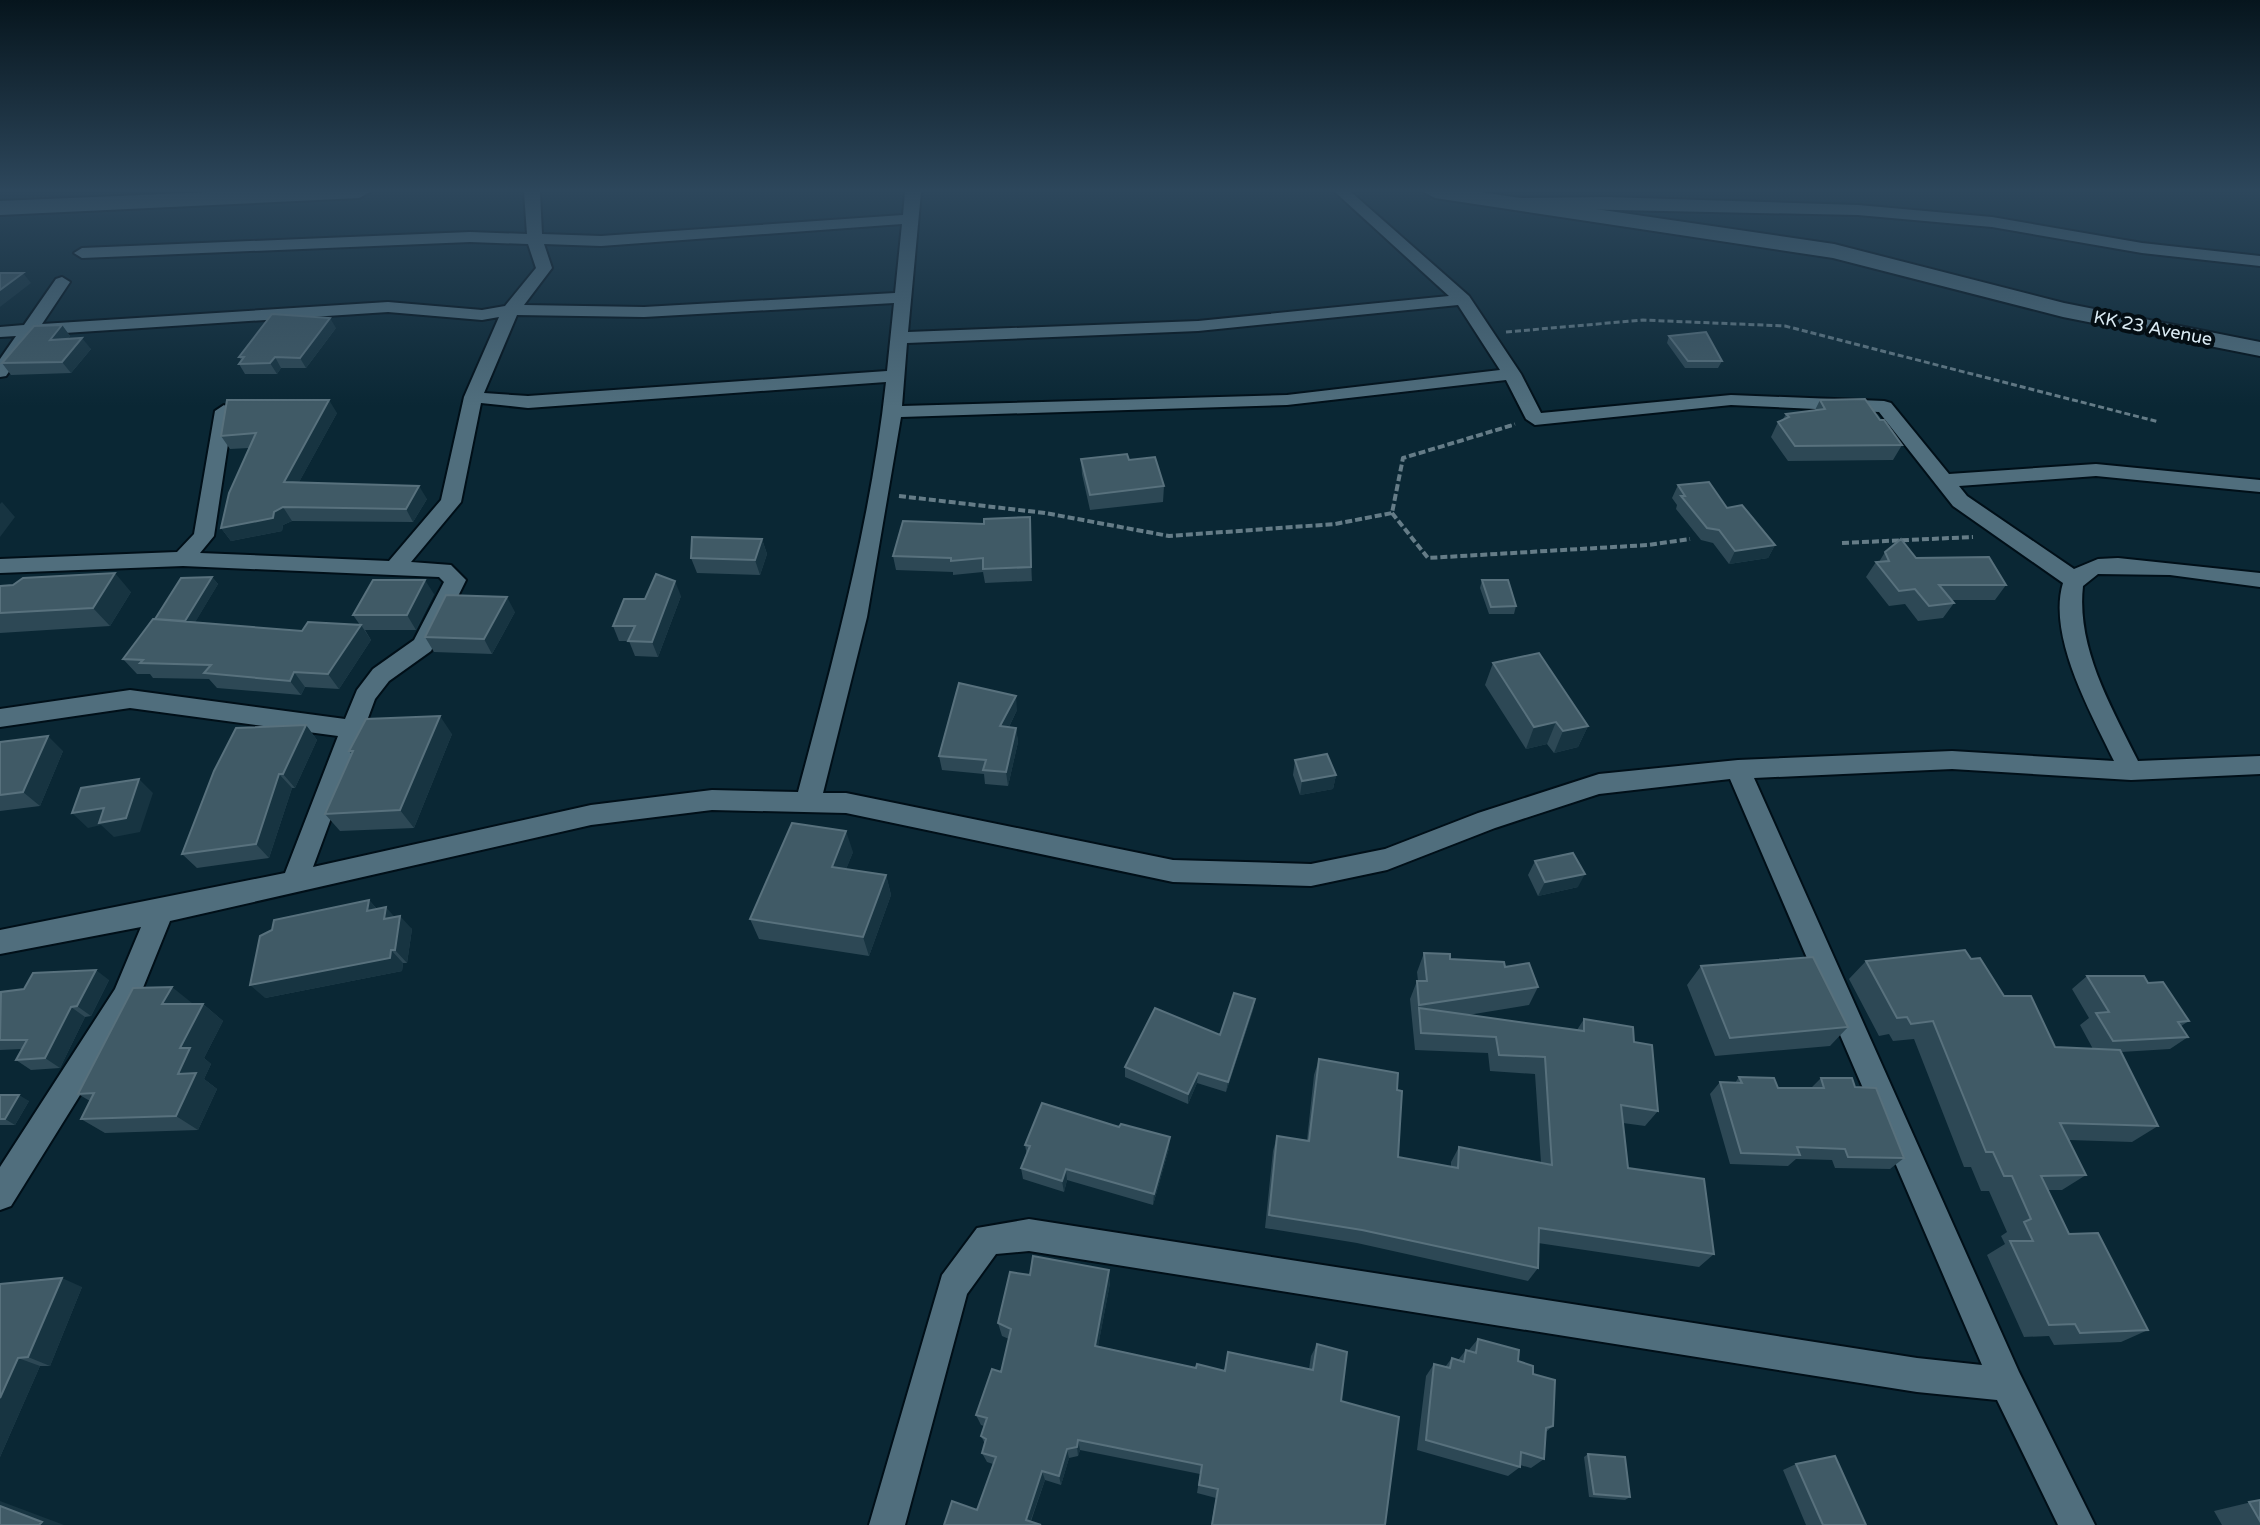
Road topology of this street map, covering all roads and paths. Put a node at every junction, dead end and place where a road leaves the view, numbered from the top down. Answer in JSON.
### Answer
{"nodes":[{"id":1,"x":542,"y":263,"type":"edge"},
{"id":2,"x":905,"y":263,"type":"edge"},
{"id":3,"x":1422,"y":263,"type":"edge"},
{"id":4,"x":1881,"y":263,"type":"edge"},
{"id":5,"x":62,"y":282,"type":"dead end"},
{"id":6,"x":902,"y":298,"type":"junction"},
{"id":7,"x":1463,"y":300,"type":"junction"},
{"id":8,"x":511,"y":310,"type":"junction"},
{"id":9,"x":28,"y":331,"type":"junction"},
{"id":10,"x":0,"y":332,"type":"edge"},
{"id":11,"x":1485,"y":333,"type":"junction"},
{"id":12,"x":898,"y":338,"type":"junction"},
{"id":13,"x":2260,"y":349,"type":"edge"},
{"id":14,"x":0,"y":372,"type":"edge"},
{"id":15,"x":1512,"y":374,"type":"junction"},
{"id":16,"x":895,"y":376,"type":"junction"},
{"id":17,"x":473,"y":397,"type":"junction"},
{"id":18,"x":224,"y":411,"type":"edge"},
{"id":19,"x":892,"y":412,"type":"junction"},
{"id":20,"x":1535,"y":419,"type":"junction"},
{"id":21,"x":2159,"y":422,"type":"dead end"},
{"id":22,"x":1945,"y":481,"type":"junction"},
{"id":23,"x":2260,"y":486,"type":"edge"},
{"id":24,"x":878,"y":493,"type":"junction"},
{"id":25,"x":1392,"y":513,"type":"junction"},
{"id":26,"x":2010,"y":536,"type":"junction"},
{"id":27,"x":1690,"y":539,"type":"dead end"},
{"id":28,"x":1842,"y":543,"type":"dead end"},
{"id":29,"x":183,"y":559,"type":"junction"},
{"id":30,"x":0,"y":566,"type":"edge"},
{"id":31,"x":394,"y":568,"type":"junction"},
{"id":32,"x":2073,"y":579,"type":"junction"},
{"id":33,"x":2260,"y":580,"type":"edge"},
{"id":34,"x":0,"y":718,"type":"edge"},
{"id":35,"x":353,"y":729,"type":"junction"},
{"id":36,"x":2260,"y":765,"type":"edge"},
{"id":37,"x":1738,"y":769,"type":"junction"},
{"id":38,"x":2131,"y":771,"type":"junction"},
{"id":39,"x":808,"y":802,"type":"junction"},
{"id":40,"x":295,"y":881,"type":"junction"},
{"id":41,"x":161,"y":912,"type":"junction"},
{"id":42,"x":0,"y":942,"type":"edge"},
{"id":43,"x":0,"y":1195,"type":"edge"},
{"id":44,"x":2007,"y":1384,"type":"junction"},
{"id":45,"x":887,"y":1525,"type":"edge"},
{"id":46,"x":2077,"y":1525,"type":"edge"}],
"edges":[{"from":1,"to":8,"type":"street"},
{"from":2,"to":6,"type":"street"},
{"from":3,"to":7,"type":"street"},
{"from":4,"to":13,"type":"main road","name":"KK 23 Avenue"},
{"from":5,"to":9,"type":"street"},
{"from":6,"to":8,"type":"street"},
{"from":6,"to":12,"type":"street"},
{"from":7,"to":11,"type":"street"},
{"from":7,"to":12,"type":"street"},
{"from":8,"to":9,"type":"street"},
{"from":8,"to":17,"type":"street"},
{"from":9,"to":10,"type":"street"},
{"from":9,"to":14,"type":"street"},
{"from":11,"to":15,"type":"street"},
{"from":11,"to":21,"type":"path"},
{"from":12,"to":16,"type":"street"},
{"from":15,"to":19,"type":"street"},
{"from":15,"to":20,"type":"street"},
{"from":16,"to":17,"type":"street"},
{"from":16,"to":19,"type":"street"},
{"from":17,"to":31,"type":"street"},
{"from":18,"to":29,"type":"street"},
{"from":19,"to":24,"type":"street"},
{"from":20,"to":22,"type":"street"},
{"from":20,"to":25,"type":"path"},
{"from":22,"to":23,"type":"street"},
{"from":22,"to":26,"type":"street"},
{"from":24,"to":25,"type":"path"},
{"from":24,"to":39,"type":"street"},
{"from":25,"to":27,"type":"path"},
{"from":26,"to":28,"type":"path"},
{"from":26,"to":32,"type":"street"},
{"from":29,"to":30,"type":"street"},
{"from":29,"to":31,"type":"street"},
{"from":31,"to":35,"type":"street"},
{"from":32,"to":33,"type":"street"},
{"from":32,"to":38,"type":"street"},
{"from":34,"to":35,"type":"street"},
{"from":35,"to":40,"type":"street"},
{"from":36,"to":38,"type":"street"},
{"from":37,"to":38,"type":"street"},
{"from":37,"to":39,"type":"street"},
{"from":37,"to":44,"type":"street"},
{"from":39,"to":40,"type":"street"},
{"from":40,"to":41,"type":"street"},
{"from":41,"to":42,"type":"street"},
{"from":41,"to":43,"type":"street"},
{"from":44,"to":45,"type":"street"},
{"from":44,"to":46,"type":"street"}]}
